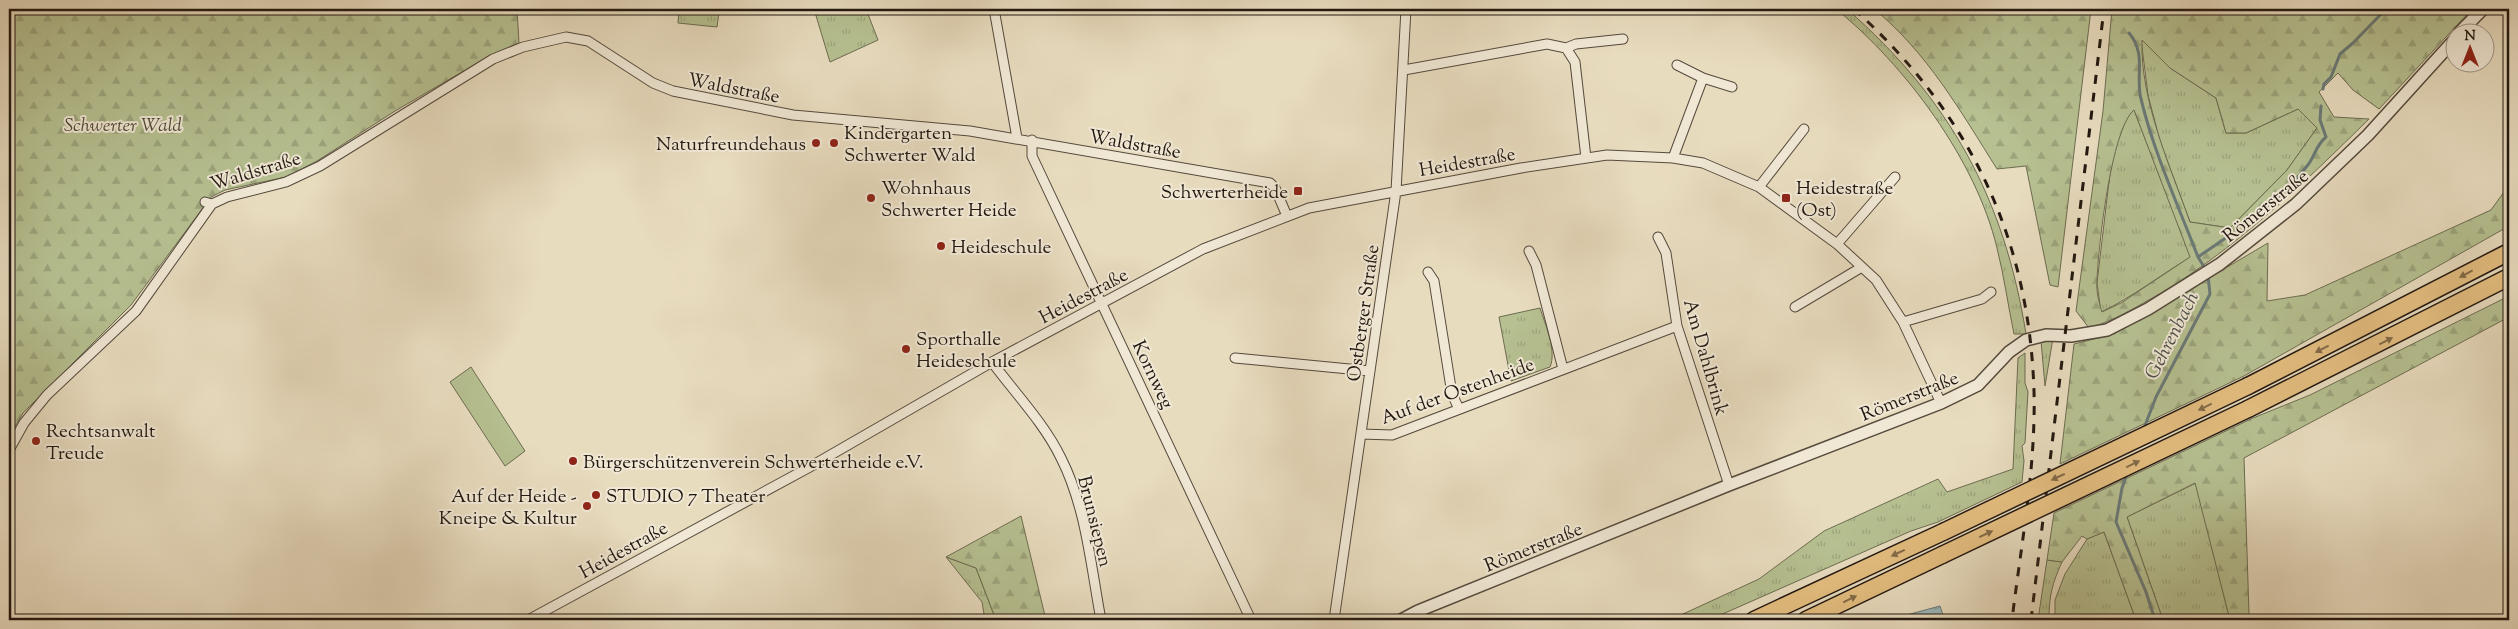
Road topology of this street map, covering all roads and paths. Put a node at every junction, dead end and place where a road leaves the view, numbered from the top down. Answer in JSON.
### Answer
{"nodes":[{"id":1,"x":994,"y":9,"type":"edge"},
{"id":2,"x":1406,"y":9,"type":"edge"},
{"id":3,"x":2483,"y":9,"type":"edge"},
{"id":4,"x":2470,"y":22,"type":"edge"},
{"id":5,"x":1623,"y":39,"type":"dead end"},
{"id":6,"x":1566,"y":48,"type":"junction"},
{"id":7,"x":2446,"y":49,"type":"edge"},
{"id":8,"x":1677,"y":65,"type":"dead end"},
{"id":9,"x":1404,"y":70,"type":"junction"},
{"id":10,"x":1703,"y":78,"type":"junction"},
{"id":11,"x":1732,"y":87,"type":"dead end"},
{"id":12,"x":1804,"y":129,"type":"dead end"},
{"id":13,"x":1017,"y":138,"type":"junction"},
{"id":14,"x":1032,"y":140,"type":"junction"},
{"id":15,"x":1586,"y":158,"type":"junction"},
{"id":16,"x":1673,"y":158,"type":"junction"},
{"id":17,"x":1895,"y":177,"type":"dead end"},
{"id":18,"x":1759,"y":187,"type":"junction"},
{"id":19,"x":1396,"y":190,"type":"junction"},
{"id":20,"x":1287,"y":216,"type":"junction"},
{"id":21,"x":1658,"y":237,"type":"dead end"},
{"id":22,"x":1837,"y":244,"type":"junction"},
{"id":23,"x":1529,"y":251,"type":"dead end"},
{"id":24,"x":2509,"y":252,"type":"edge"},
{"id":25,"x":1862,"y":267,"type":"junction"},
{"id":26,"x":1428,"y":272,"type":"dead end"},
{"id":27,"x":2509,"y":277,"type":"edge"},
{"id":28,"x":1991,"y":292,"type":"dead end"},
{"id":29,"x":1103,"y":302,"type":"junction"},
{"id":30,"x":1795,"y":307,"type":"dead end"},
{"id":31,"x":1903,"y":322,"type":"junction"},
{"id":32,"x":1678,"y":326,"type":"junction"},
{"id":33,"x":1234,"y":358,"type":"dead end"},
{"id":34,"x":992,"y":362,"type":"junction"},
{"id":35,"x":1562,"y":369,"type":"junction"},
{"id":36,"x":1370,"y":371,"type":"junction"},
{"id":37,"x":1941,"y":403,"type":"junction"},
{"id":38,"x":1458,"y":410,"type":"junction"},
{"id":39,"x":1361,"y":434,"type":"junction"},
{"id":40,"x":9,"y":450,"type":"edge"},
{"id":41,"x":1729,"y":485,"type":"junction"},
{"id":42,"x":528,"y":620,"type":"edge"},
{"id":43,"x":1101,"y":620,"type":"edge"},
{"id":44,"x":1251,"y":620,"type":"edge"},
{"id":45,"x":1334,"y":620,"type":"edge"},
{"id":46,"x":1402,"y":620,"type":"edge"},
{"id":47,"x":1754,"y":620,"type":"edge"},
{"id":48,"x":1806,"y":620,"type":"edge"}],
"edges":[{"from":1,"to":13,"type":"street"},
{"from":2,"to":9,"type":"street","name":"Ostberger Straße"},
{"from":3,"to":4,"type":"street"},
{"from":5,"to":6,"type":"street"},
{"from":6,"to":9,"type":"street"},
{"from":6,"to":15,"type":"street"},
{"from":7,"to":37,"type":"street","name":"Römerstraße"},
{"from":8,"to":10,"type":"street"},
{"from":9,"to":19,"type":"street","name":"Ostberger Straße"},
{"from":10,"to":11,"type":"street"},
{"from":10,"to":16,"type":"street"},
{"from":12,"to":18,"type":"street"},
{"from":13,"to":14,"type":"street","name":"Waldstraße"},
{"from":13,"to":40,"type":"street","name":"Waldstraße"},
{"from":14,"to":20,"type":"street","name":"Waldstraße"},
{"from":14,"to":29,"type":"street","name":"Kornweg"},
{"from":15,"to":16,"type":"street","name":"Heidestraße"},
{"from":15,"to":19,"type":"street","name":"Heidestraße"},
{"from":16,"to":18,"type":"street","name":"Heidestraße"},
{"from":17,"to":22,"type":"street"},
{"from":18,"to":22,"type":"street","name":"Heidestraße"},
{"from":19,"to":20,"type":"street","name":"Heidestraße"},
{"from":19,"to":36,"type":"street","name":"Ostberger Straße"},
{"from":20,"to":29,"type":"street","name":"Heidestraße"},
{"from":21,"to":32,"type":"street","name":"Am Dahlbrink"},
{"from":22,"to":25,"type":"street","name":"Heidestraße"},
{"from":23,"to":35,"type":"street","name":"Auf der Ostenheide"},
{"from":24,"to":47,"type":"highway","one_way":true,"bridge":true},
{"from":25,"to":30,"type":"street"},
{"from":25,"to":31,"type":"street","name":"Heidestraße"},
{"from":26,"to":38,"type":"street"},
{"from":48,"to":27,"type":"highway","one_way":true,"bridge":true},
{"from":28,"to":31,"type":"street"},
{"from":29,"to":34,"type":"street","name":"Heidestraße"},
{"from":29,"to":44,"type":"street","name":"Kornweg"},
{"from":31,"to":37,"type":"street","name":"Heidestraße"},
{"from":32,"to":35,"type":"street","name":"Auf der Ostenheide"},
{"from":32,"to":41,"type":"street","name":"Am Dahlbrink"},
{"from":33,"to":36,"type":"street"},
{"from":34,"to":42,"type":"street","name":"Heidestraße"},
{"from":34,"to":43,"type":"street","name":"Brunsiepen"},
{"from":35,"to":38,"type":"street","name":"Auf der Ostenheide"},
{"from":36,"to":39,"type":"street","name":"Ostberger Straße"},
{"from":37,"to":41,"type":"street","name":"Römerstraße"},
{"from":38,"to":39,"type":"street","name":"Auf der Ostenheide"},
{"from":39,"to":45,"type":"street","name":"Ostberger Straße"},
{"from":41,"to":46,"type":"street","name":"Römerstraße"}]}
